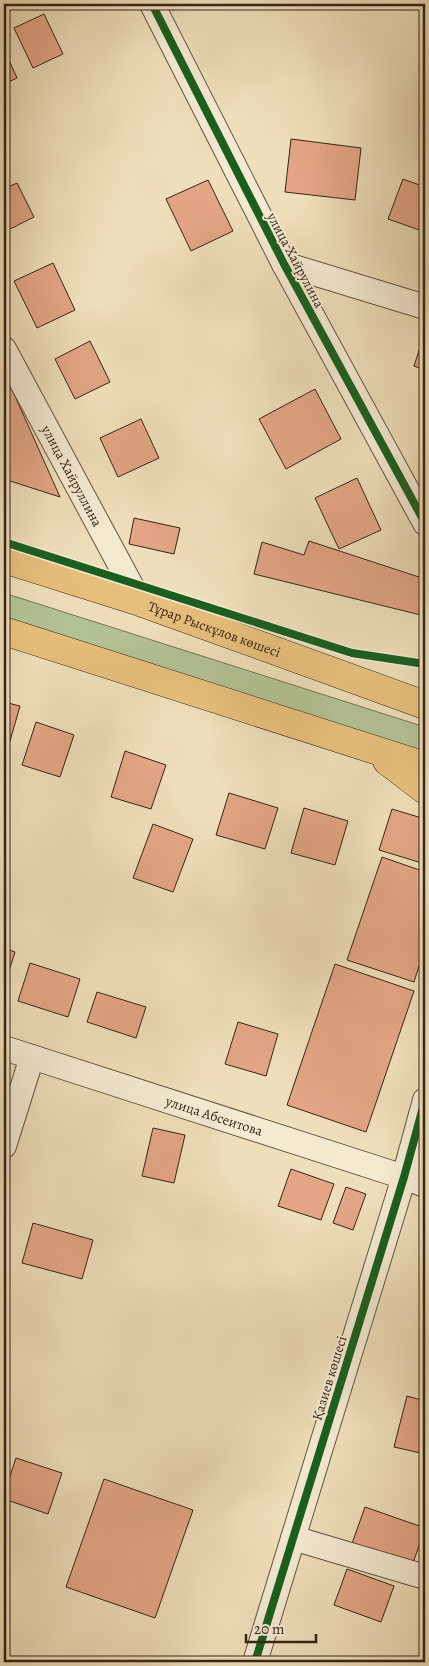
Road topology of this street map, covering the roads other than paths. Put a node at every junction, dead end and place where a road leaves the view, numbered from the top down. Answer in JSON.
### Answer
{"nodes":[{"id":1,"x":152,"y":4,"type":"edge"},
{"id":2,"x":284,"y":264,"type":"junction"},
{"id":3,"x":425,"y":307,"type":"edge"},
{"id":4,"x":4,"y":349,"type":"edge"},
{"id":5,"x":425,"y":524,"type":"edge"},
{"id":6,"x":4,"y":559,"type":"edge"},
{"id":7,"x":140,"y":602,"type":"junction"},
{"id":8,"x":4,"y":631,"type":"edge"},
{"id":9,"x":418,"y":698,"type":"edge"},
{"id":10,"x":369,"y":748,"type":"junction"},
{"id":11,"x":425,"y":766,"type":"edge"},
{"id":12,"x":425,"y":790,"type":"edge"},
{"id":13,"x":4,"y":1048,"type":"edge"},
{"id":14,"x":32,"y":1058,"type":"junction"},
{"id":15,"x":425,"y":1100,"type":"edge"},
{"id":16,"x":4,"y":1146,"type":"edge"},
{"id":17,"x":415,"y":1181,"type":"edge"},
{"id":18,"x":293,"y":1538,"type":"junction"},
{"id":19,"x":425,"y":1578,"type":"edge"},
{"id":20,"x":255,"y":1662,"type":"edge"}],
"edges":[{"from":1,"to":2,"type":"street","name":"улица Хайрулина"},
{"from":2,"to":3,"type":"street"},
{"from":2,"to":5,"type":"street","name":"улица Хайрулина"},
{"from":4,"to":7,"type":"street","name":"улица Хайруллина"},
{"from":6,"to":7,"type":"main road","name":"Тұрар Рыскұлов көшесі"},
{"from":7,"to":9,"type":"main road","name":"Тұрар Рыскұлов көшесі"},
{"from":8,"to":10,"type":"main road"},
{"from":10,"to":11,"type":"main road"},
{"from":10,"to":12,"type":"main road"},
{"from":13,"to":14,"type":"street","name":"улица Абсеитова"},
{"from":14,"to":16,"type":"street"},
{"from":14,"to":17,"type":"street","name":"улица Абсеитова"},
{"from":15,"to":17,"type":"street","name":"Қазиев көшесі"},
{"from":17,"to":18,"type":"street","name":"Қазиев көшесі"},
{"from":18,"to":19,"type":"street"},
{"from":18,"to":20,"type":"street","name":"Қазиев көшесі"}]}
